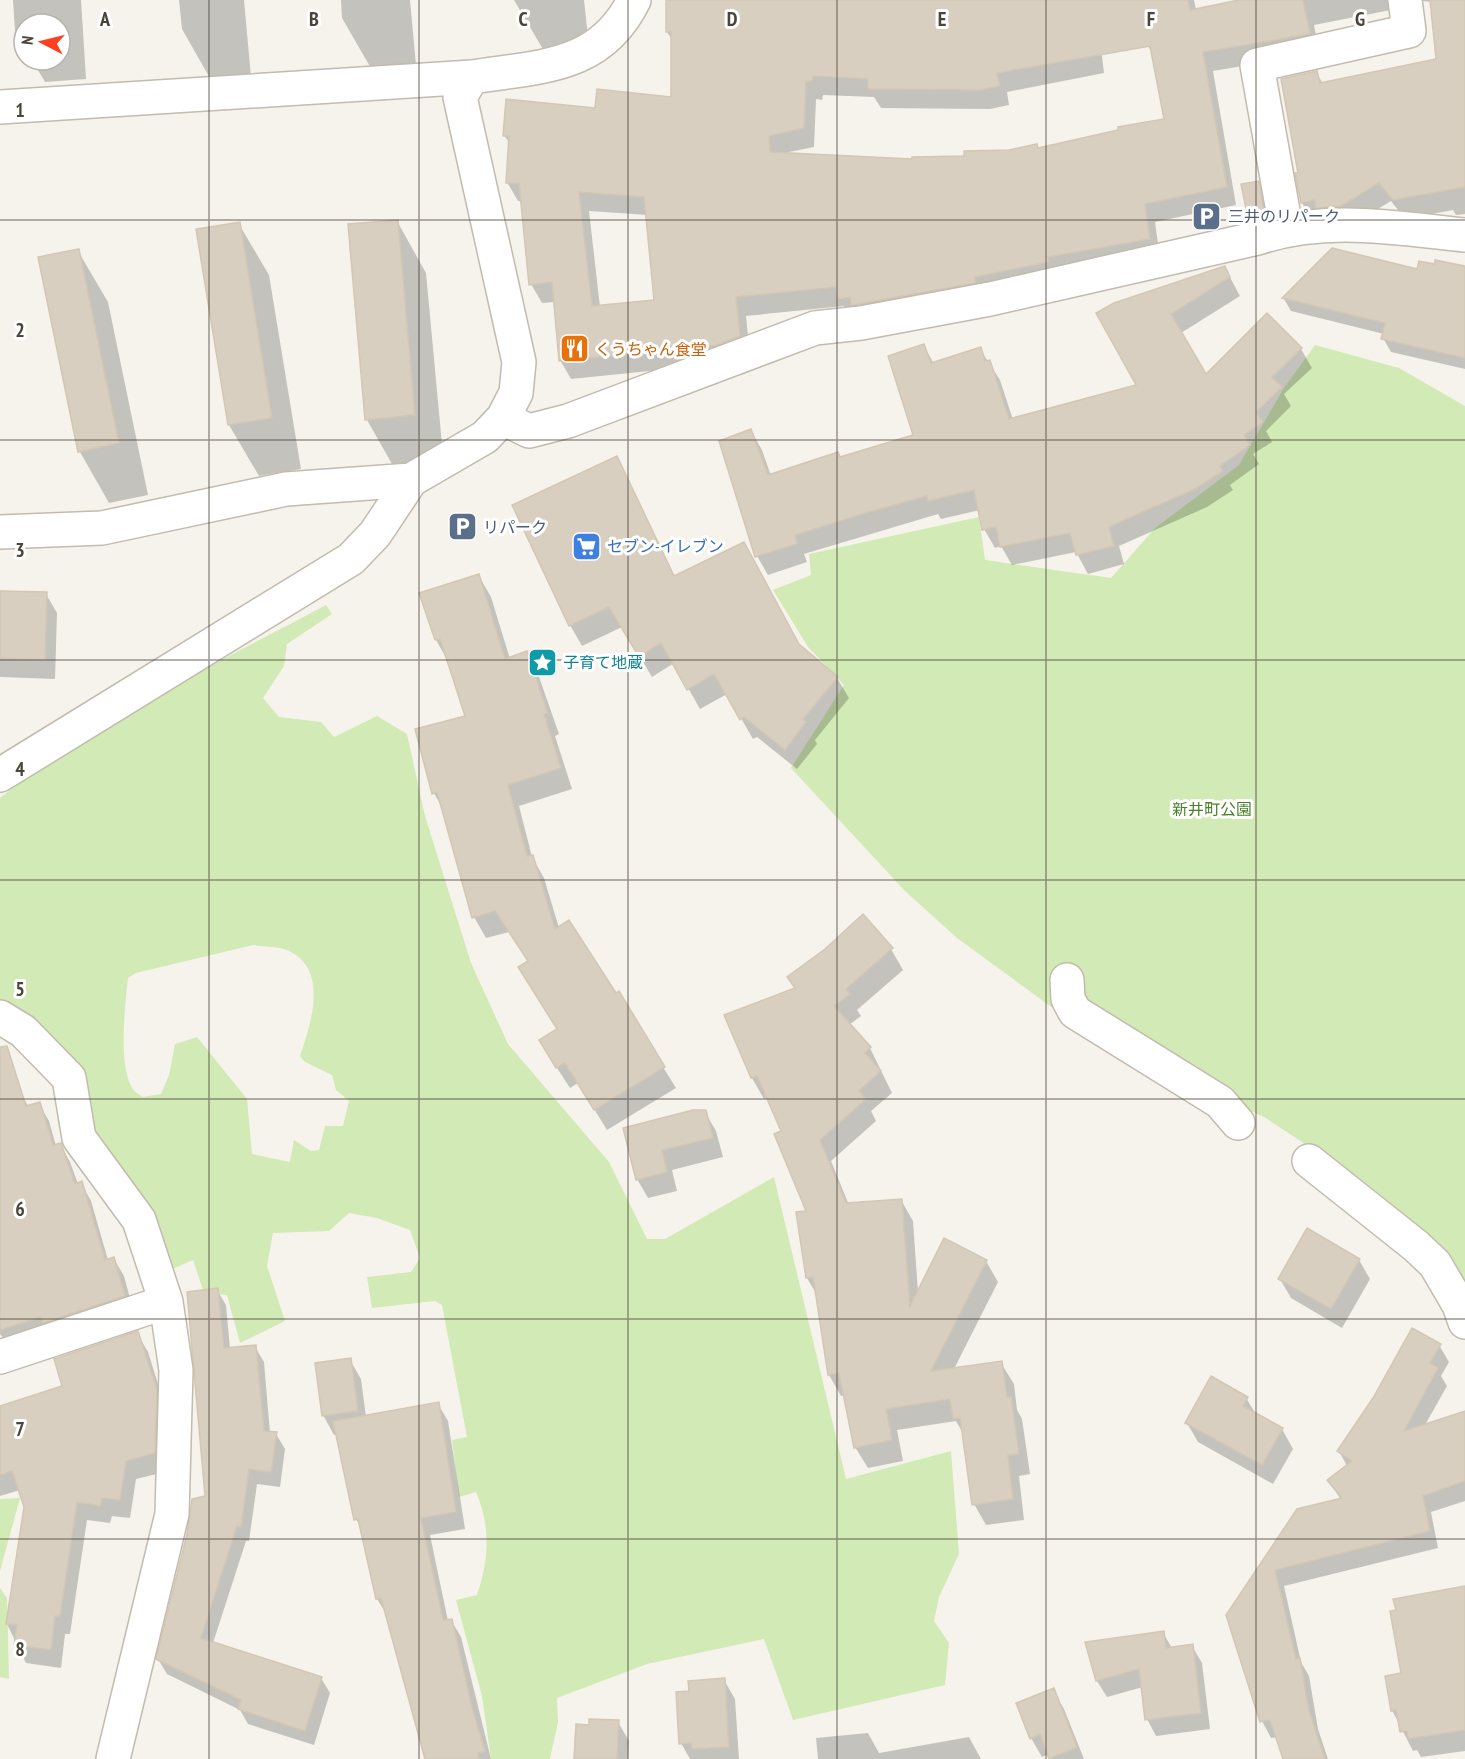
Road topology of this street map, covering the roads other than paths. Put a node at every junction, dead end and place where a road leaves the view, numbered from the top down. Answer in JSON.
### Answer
{"nodes":[{"id":1,"x":634,"y":0,"type":"edge"},
{"id":2,"x":1405,"y":0,"type":"edge"},
{"id":3,"x":472,"y":76,"type":"junction"},
{"id":4,"x":0,"y":107,"type":"edge"},
{"id":5,"x":1286,"y":228,"type":"junction"},
{"id":6,"x":1465,"y":236,"type":"edge"},
{"id":7,"x":503,"y":418,"type":"junction"},
{"id":8,"x":411,"y":480,"type":"junction"},
{"id":9,"x":0,"y":532,"type":"edge"},
{"id":10,"x":0,"y":775,"type":"edge"},
{"id":11,"x":1067,"y":980,"type":"dead end"},
{"id":12,"x":0,"y":1017,"type":"edge"},
{"id":13,"x":1238,"y":1123,"type":"dead end"},
{"id":14,"x":1309,"y":1161,"type":"dead end"},
{"id":15,"x":166,"y":1302,"type":"junction"},
{"id":16,"x":1465,"y":1322,"type":"edge"},
{"id":17,"x":0,"y":1358,"type":"edge"},
{"id":18,"x":114,"y":1759,"type":"edge"}],
"edges":[{"from":1,"to":3,"type":"street"},
{"from":2,"to":5,"type":"street"},
{"from":3,"to":4,"type":"street"},
{"from":3,"to":7,"type":"street"},
{"from":5,"to":6,"type":"street"},
{"from":5,"to":7,"type":"street"},
{"from":7,"to":8,"type":"street"},
{"from":8,"to":9,"type":"street"},
{"from":8,"to":10,"type":"street"},
{"from":11,"to":13,"type":"street"},
{"from":12,"to":15,"type":"street"},
{"from":14,"to":16,"type":"street"},
{"from":15,"to":17,"type":"street"},
{"from":15,"to":18,"type":"street"}]}
